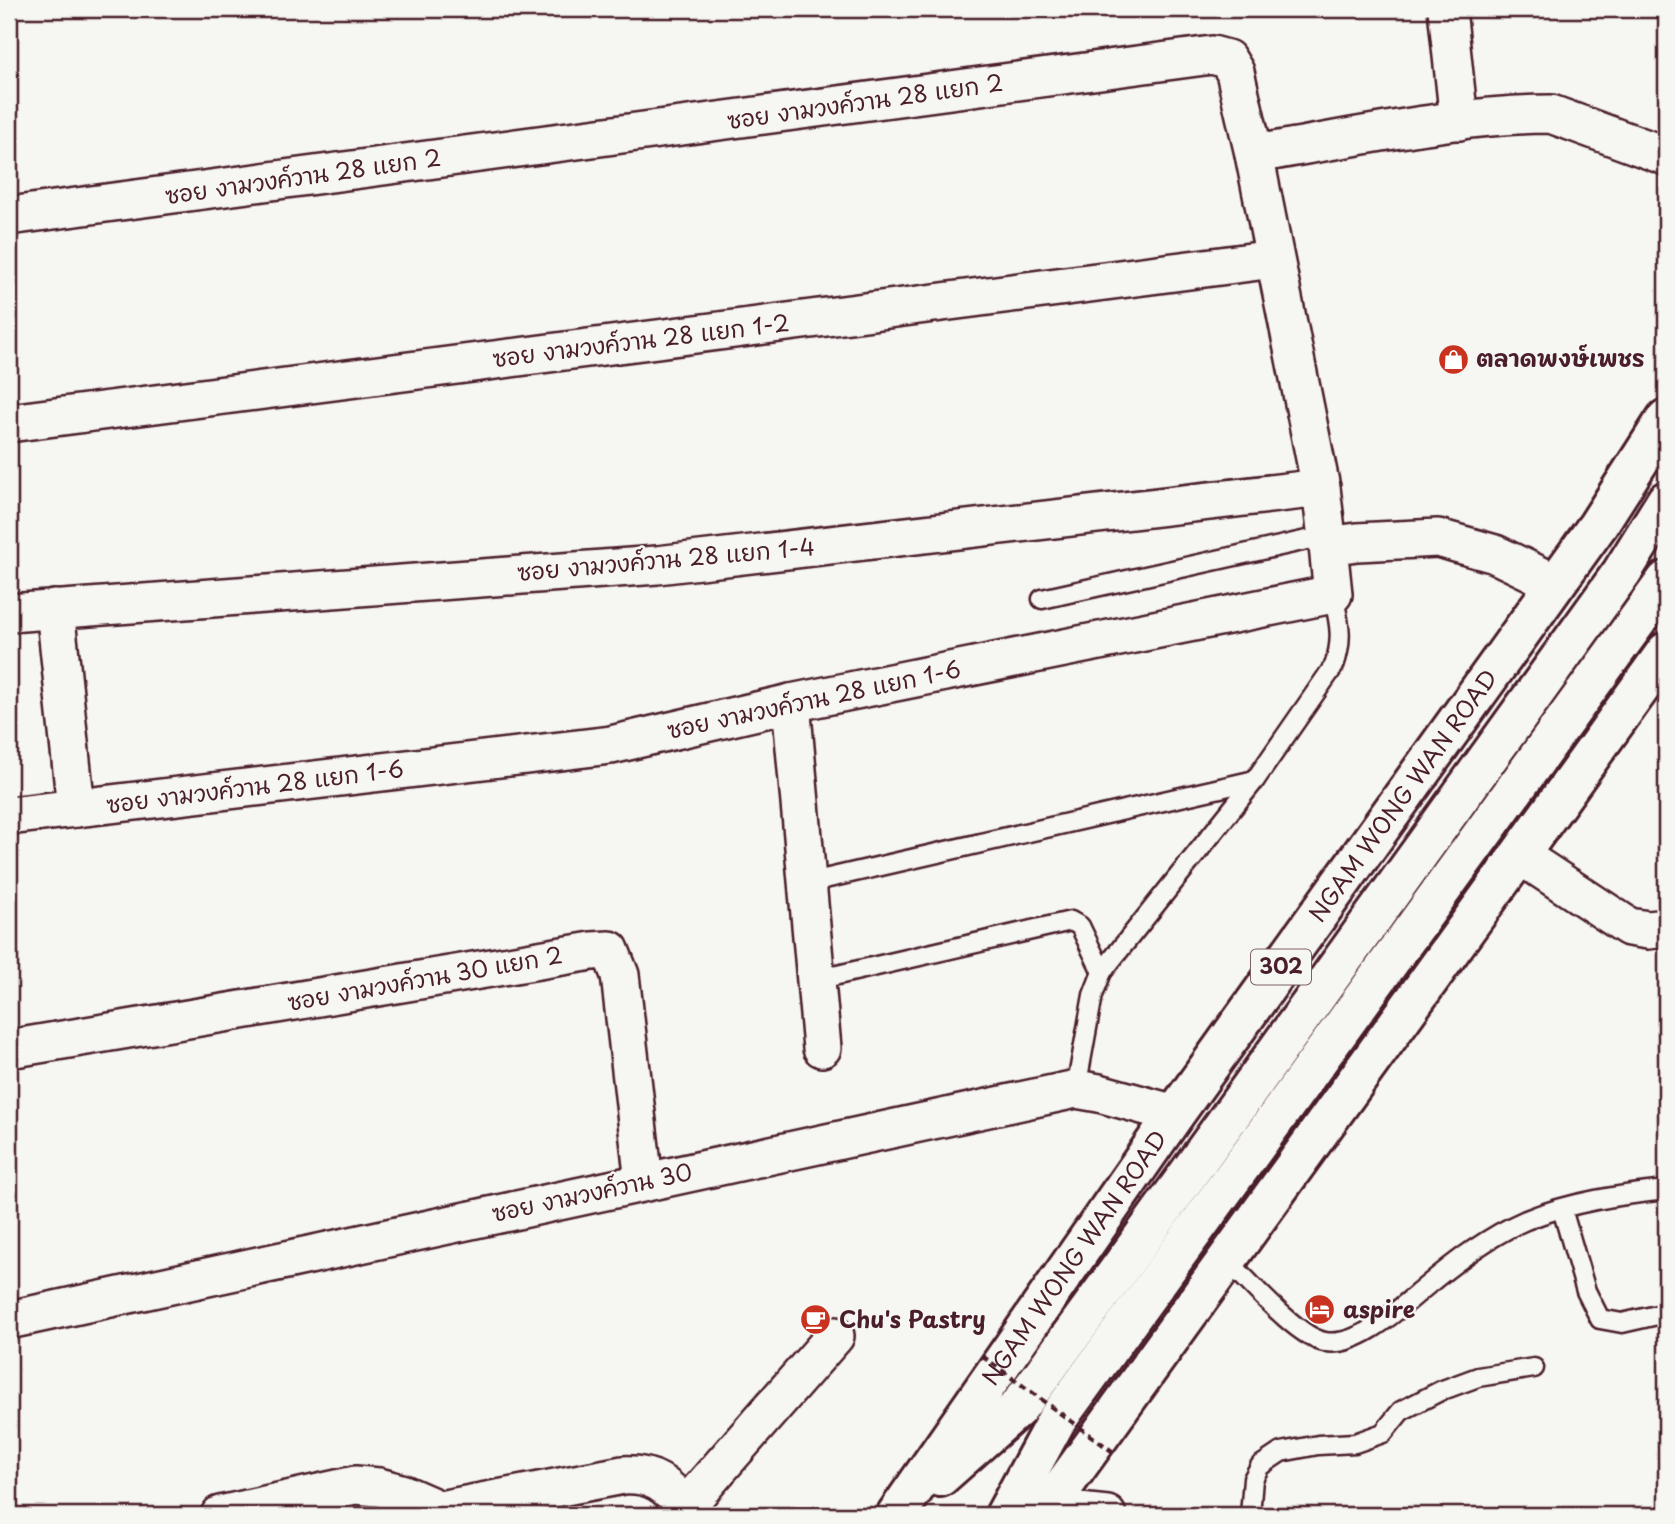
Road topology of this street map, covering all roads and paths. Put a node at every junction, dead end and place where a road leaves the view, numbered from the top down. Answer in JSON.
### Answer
{"nodes":[{"id":1,"x":1447,"y":9,"type":"edge"},
{"id":2,"x":1459,"y":121,"type":"junction"},
{"id":3,"x":1254,"y":154,"type":"junction"},
{"id":4,"x":1666,"y":156,"type":"edge"},
{"id":5,"x":9,"y":216,"type":"edge"},
{"id":6,"x":1274,"y":259,"type":"junction"},
{"id":7,"x":1666,"y":419,"type":"edge"},
{"id":8,"x":9,"y":423,"type":"edge"},
{"id":9,"x":1321,"y":488,"type":"junction"},
{"id":10,"x":1666,"y":501,"type":"edge"},
{"id":11,"x":1326,"y":541,"type":"junction"},
{"id":12,"x":1666,"y":581,"type":"edge"},
{"id":13,"x":1555,"y":583,"type":"junction"},
{"id":14,"x":1333,"y":594,"type":"junction"},
{"id":15,"x":1042,"y":599,"type":"dead end"},
{"id":16,"x":55,"y":609,"type":"junction"},
{"id":17,"x":9,"y":613,"type":"edge"},
{"id":18,"x":1666,"y":652,"type":"edge"},
{"id":19,"x":791,"y":703,"type":"junction"},
{"id":20,"x":1255,"y":780,"type":"junction"},
{"id":21,"x":76,"y":808,"type":"junction"},
{"id":22,"x":9,"y":816,"type":"edge"},
{"id":23,"x":1521,"y":856,"type":"junction"},
{"id":24,"x":807,"y":883,"type":"junction"},
{"id":25,"x":1666,"y":928,"type":"edge"},
{"id":26,"x":1102,"y":972,"type":"junction"},
{"id":27,"x":816,"y":980,"type":"junction"},
{"id":28,"x":822,"y":1048,"type":"dead end"},
{"id":29,"x":9,"y":1049,"type":"edge"},
{"id":30,"x":1076,"y":1089,"type":"junction"},
{"id":31,"x":1175,"y":1114,"type":"junction"},
{"id":32,"x":644,"y":1182,"type":"junction"},
{"id":33,"x":1666,"y":1190,"type":"edge"},
{"id":34,"x":1562,"y":1209,"type":"junction"},
{"id":35,"x":1148,"y":1261,"type":"junction"},
{"id":36,"x":1228,"y":1261,"type":"junction"},
{"id":37,"x":1666,"y":1313,"type":"edge"},
{"id":38,"x":9,"y":1320,"type":"edge"},
{"id":39,"x":835,"y":1336,"type":"dead end"},
{"id":40,"x":982,"y":1356,"type":"dead end"},
{"id":41,"x":1534,"y":1368,"type":"dead end"},
{"id":42,"x":1116,"y":1454,"type":"dead end"},
{"id":43,"x":1045,"y":1507,"type":"edge"},
{"id":44,"x":691,"y":1511,"type":"edge"},
{"id":45,"x":441,"y":1513,"type":"edge"},
{"id":46,"x":220,"y":1515,"type":"edge"},
{"id":47,"x":897,"y":1515,"type":"edge"},
{"id":48,"x":1005,"y":1515,"type":"edge"},
{"id":49,"x":1107,"y":1515,"type":"edge"},
{"id":50,"x":1250,"y":1515,"type":"edge"}],
"edges":[{"from":1,"to":2,"type":"street"},
{"from":2,"to":3,"type":"street"},
{"from":2,"to":4,"type":"street"},
{"from":3,"to":5,"type":"street","name":"ซอย งามวงค์วาน 28 แยก 2"},
{"from":3,"to":6,"type":"street","name":"ซอย งามวงค์วาน 28 แยก 2"},
{"from":6,"to":8,"type":"street","name":"ซอย งามวงค์วาน 28 แยก 1-2"},
{"from":6,"to":9,"type":"street","name":"ซอย งามวงค์วาน 28 แยก 2"},
{"from":7,"to":13,"type":"main road","name":"NGAM WONG WAN ROAD","number":"302"},
{"from":9,"to":11,"type":"street","name":"ซอย งามวงค์วาน 28 แยก 2"},
{"from":9,"to":16,"type":"street","name":"ซอย งามวงค์วาน 28 แยก 1-4"},
{"from":10,"to":35,"type":"main road","name":"NGAM WONG WAN ROAD","number":"302"},
{"from":11,"to":13,"type":"street"},
{"from":11,"to":14,"type":"street"},
{"from":11,"to":15,"type":"lane"},
{"from":12,"to":35,"type":"main road","name":"NGAM WONG WAN ROAD","number":"302"},
{"from":13,"to":31,"type":"main road","name":"NGAM WONG WAN ROAD","number":"302"},
{"from":14,"to":19,"type":"street","name":"ซอย งามวงค์วาน 28 แยก 1-6"},
{"from":14,"to":20,"type":"lane"},
{"from":16,"to":17,"type":"street","name":"ซอย งามวงค์วาน 28 แยก 1-4"},
{"from":16,"to":21,"type":"street"},
{"from":18,"to":23,"type":"main road"},
{"from":19,"to":21,"type":"street","name":"ซอย งามวงค์วาน 28 แยก 1-6"},
{"from":19,"to":24,"type":"street"},
{"from":20,"to":24,"type":"lane"},
{"from":20,"to":26,"type":"lane"},
{"from":21,"to":22,"type":"street","name":"ซอย งามวงค์วาน 28 แยก 1-6"},
{"from":23,"to":25,"type":"street"},
{"from":23,"to":36,"type":"main road"},
{"from":24,"to":27,"type":"street"},
{"from":26,"to":27,"type":"lane"},
{"from":26,"to":30,"type":"lane"},
{"from":27,"to":28,"type":"street"},
{"from":29,"to":32,"type":"street","name":"ซอย งามวงค์วาน 30 แยก 2"},
{"from":30,"to":31,"type":"street","name":"ซอย งามวงค์วาน 30"},
{"from":30,"to":32,"type":"street","name":"ซอย งามวงค์วาน 30"},
{"from":31,"to":47,"type":"main road","name":"NGAM WONG WAN ROAD","number":"302"},
{"from":32,"to":38,"type":"street","name":"ซอย งามวงค์วาน 30"},
{"from":33,"to":34,"type":"lane"},
{"from":34,"to":36,"type":"lane"},
{"from":34,"to":37,"type":"lane"},
{"from":35,"to":47,"type":"main road","name":"NGAM WONG WAN ROAD","number":"302"},
{"from":35,"to":48,"type":"main road","name":"NGAM WONG WAN ROAD","number":"302"},
{"from":36,"to":43,"type":"main road"},
{"from":39,"to":44,"type":"street"},
{"from":40,"to":42,"type":"path","bridge":true},
{"from":41,"to":50,"type":"lane"},
{"from":43,"to":49,"type":"street"},
{"from":44,"to":45,"type":"street"},
{"from":45,"to":46,"type":"street"}]}
